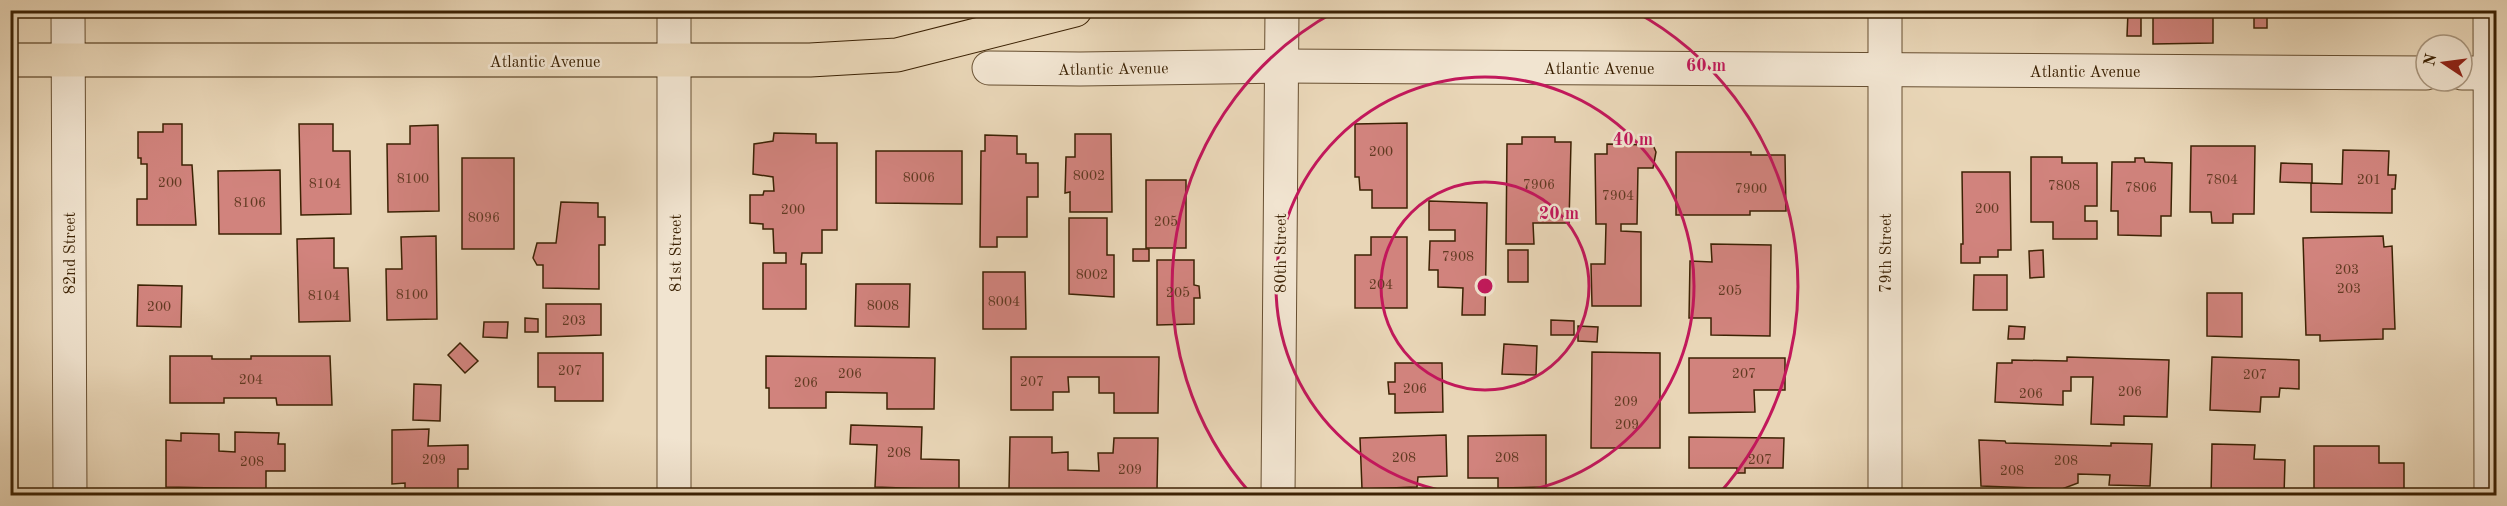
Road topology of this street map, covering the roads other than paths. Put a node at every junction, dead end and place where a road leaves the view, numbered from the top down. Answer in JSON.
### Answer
{"nodes":[{"id":1,"x":68,"y":10,"type":"edge"},
{"id":2,"x":674,"y":10,"type":"edge"},
{"id":3,"x":1075,"y":10,"type":"edge"},
{"id":4,"x":1282,"y":10,"type":"edge"},
{"id":5,"x":1885,"y":10,"type":"edge"},
{"id":6,"x":2490,"y":10,"type":"edge"},
{"id":7,"x":10,"y":60,"type":"edge"},
{"id":8,"x":68,"y":61,"type":"junction"},
{"id":9,"x":676,"y":62,"type":"junction"},
{"id":10,"x":1282,"y":66,"type":"junction"},
{"id":11,"x":989,"y":68,"type":"dead end"},
{"id":12,"x":1886,"y":70,"type":"junction"},
{"id":13,"x":2414,"y":73,"type":"edge"},
{"id":14,"x":2483,"y":73,"type":"edge"},
{"id":15,"x":70,"y":495,"type":"edge"},
{"id":16,"x":674,"y":495,"type":"edge"},
{"id":17,"x":1278,"y":495,"type":"edge"},
{"id":18,"x":1885,"y":495,"type":"edge"},
{"id":19,"x":2491,"y":495,"type":"edge"}],
"edges":[{"from":1,"to":8,"type":"street","name":"82nd Street"},
{"from":2,"to":9,"type":"street","name":"81st Street"},
{"from":3,"to":9,"type":"highway","name":"Atlantic Avenue"},
{"from":4,"to":10,"type":"street","name":"80th Street"},
{"from":5,"to":12,"type":"street","name":"79th Street"},
{"from":6,"to":14,"type":"street"},
{"from":7,"to":8,"type":"highway","name":"Atlantic Avenue"},
{"from":8,"to":9,"type":"highway","name":"Atlantic Avenue"},
{"from":8,"to":15,"type":"street","name":"82nd Street"},
{"from":9,"to":16,"type":"street","name":"81st Street"},
{"from":10,"to":11,"type":"street","name":"Atlantic Avenue"},
{"from":10,"to":12,"type":"street","name":"Atlantic Avenue"},
{"from":10,"to":17,"type":"street","name":"80th Street"},
{"from":12,"to":13,"type":"street","name":"Atlantic Avenue"},
{"from":12,"to":18,"type":"street","name":"79th Street"},
{"from":14,"to":19,"type":"street"}]}
